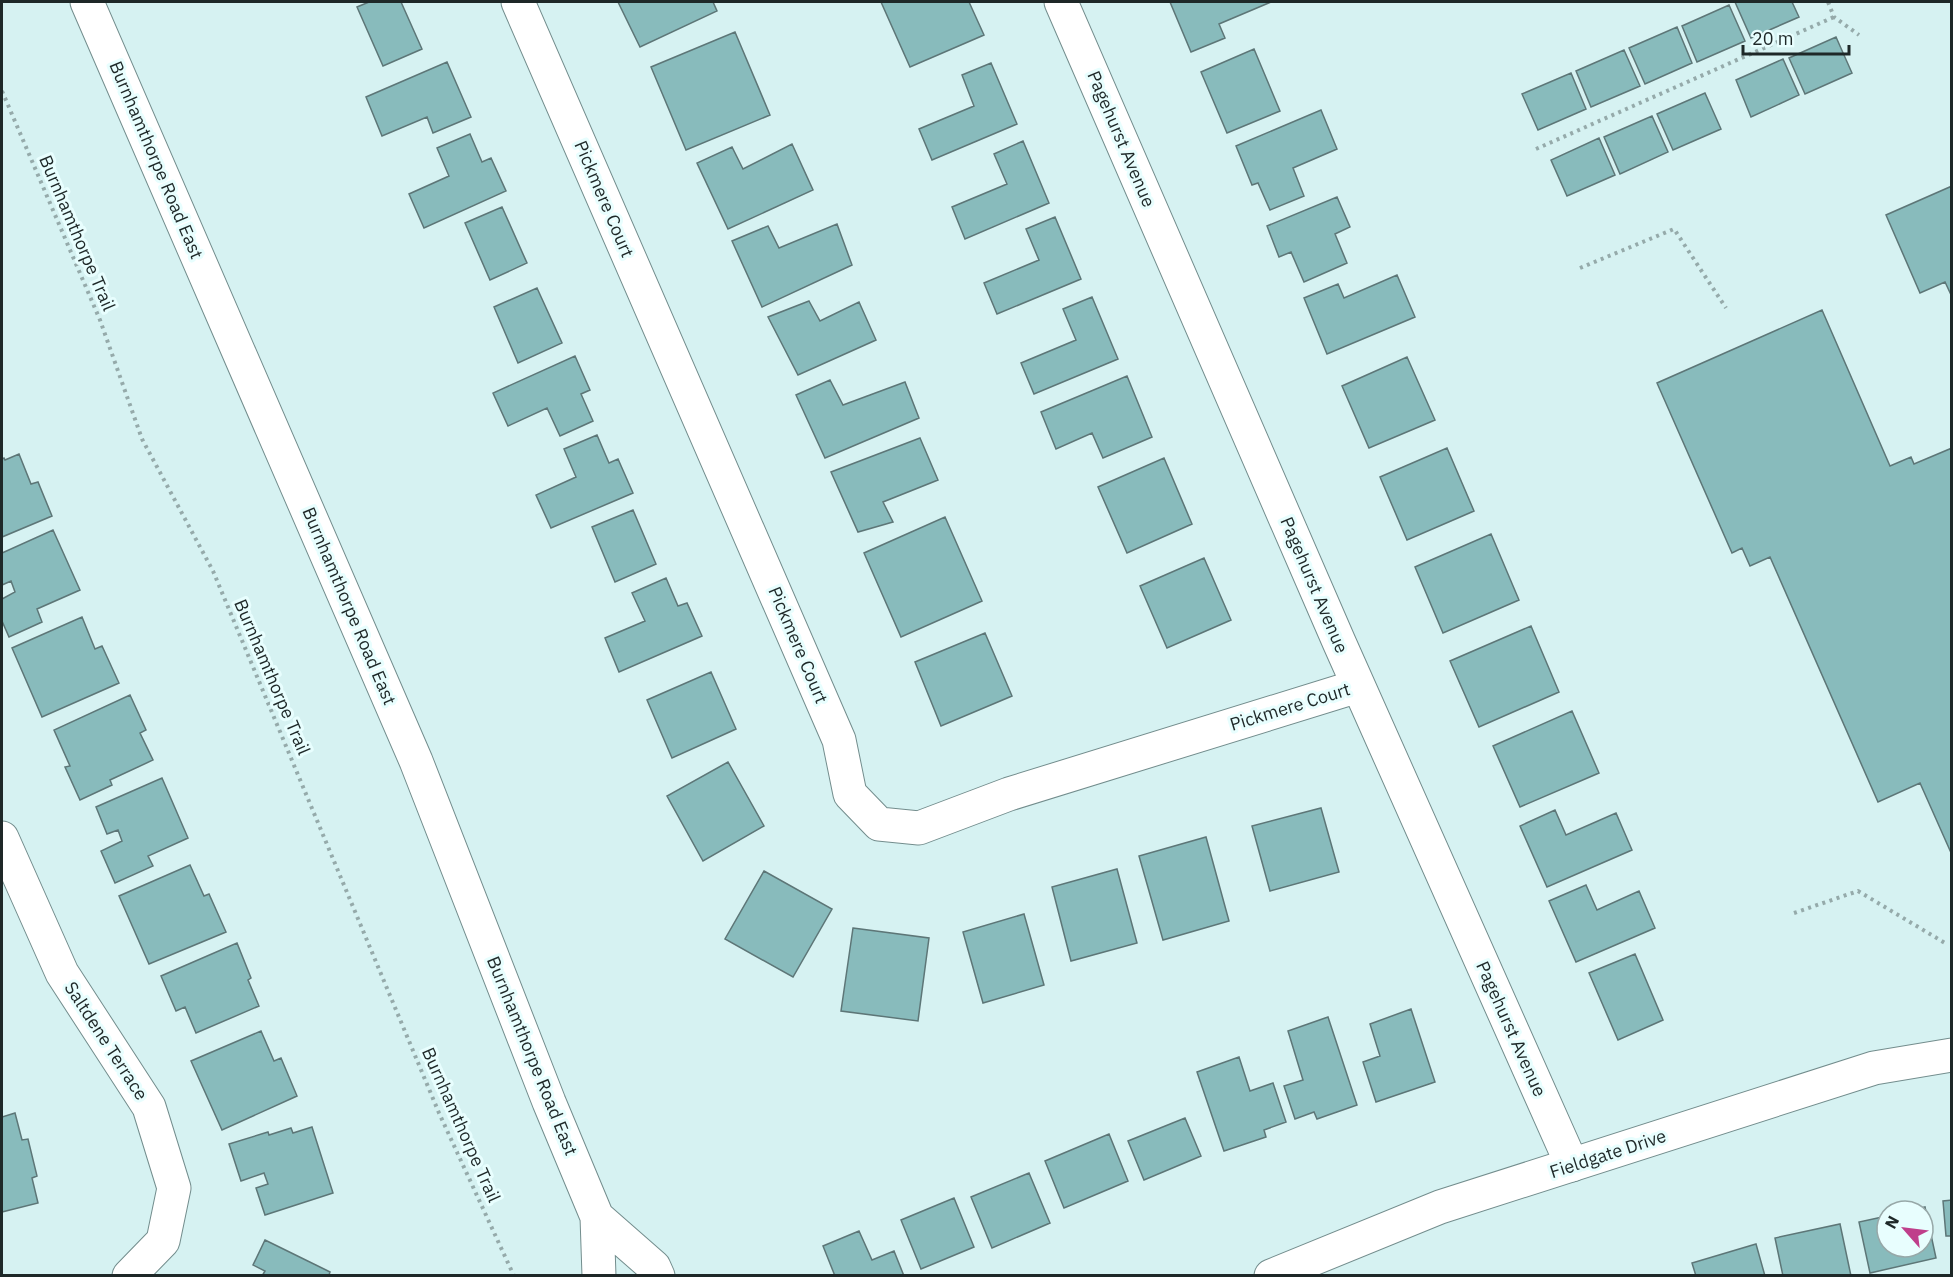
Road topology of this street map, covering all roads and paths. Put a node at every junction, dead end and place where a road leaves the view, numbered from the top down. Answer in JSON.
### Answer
{"nodes":[{"id":1,"x":87,"y":2,"type":"edge"},
{"id":2,"x":518,"y":2,"type":"edge"},
{"id":3,"x":1061,"y":2,"type":"edge"},
{"id":4,"x":1828,"y":2,"type":"edge"},
{"id":5,"x":1834,"y":17,"type":"junction"},
{"id":6,"x":1859,"y":35,"type":"dead end"},
{"id":7,"x":2,"y":91,"type":"edge"},
{"id":8,"x":1536,"y":149,"type":"dead end"},
{"id":9,"x":1580,"y":268,"type":"dead end"},
{"id":10,"x":1726,"y":308,"type":"dead end"},
{"id":11,"x":1358,"y":686,"type":"junction"},
{"id":12,"x":2,"y":838,"type":"edge"},
{"id":13,"x":1794,"y":914,"type":"dead end"},
{"id":14,"x":1945,"y":944,"type":"dead end"},
{"id":15,"x":1952,"y":1055,"type":"edge"},
{"id":16,"x":1572,"y":1165,"type":"junction"},
{"id":17,"x":597,"y":1217,"type":"junction"},
{"id":18,"x":129,"y":1275,"type":"edge"},
{"id":19,"x":514,"y":1275,"type":"edge"},
{"id":20,"x":599,"y":1275,"type":"edge"},
{"id":21,"x":658,"y":1275,"type":"edge"},
{"id":22,"x":1271,"y":1275,"type":"edge"}],
"edges":[{"from":1,"to":17,"type":"street","name":"Burnhamthorpe Road East"},
{"from":2,"to":11,"type":"street","name":"Pickmere Court"},
{"from":3,"to":11,"type":"street","name":"Pagehurst Avenue"},
{"from":4,"to":5,"type":"path"},
{"from":5,"to":6,"type":"path"},
{"from":5,"to":8,"type":"path"},
{"from":7,"to":19,"type":"path","name":"Burnhamthorpe Trail"},
{"from":9,"to":10,"type":"path"},
{"from":11,"to":16,"type":"street","name":"Pagehurst Avenue"},
{"from":12,"to":18,"type":"street","name":"Saltdene Terrace"},
{"from":13,"to":14,"type":"path"},
{"from":15,"to":16,"type":"street","name":"Fieldgate Drive"},
{"from":16,"to":22,"type":"street","name":"Fieldgate Drive"},
{"from":17,"to":20,"type":"street","name":"Burnhamthorpe Road East"},
{"from":17,"to":21,"type":"street","name":"Burnhamthorpe Road East"}]}
